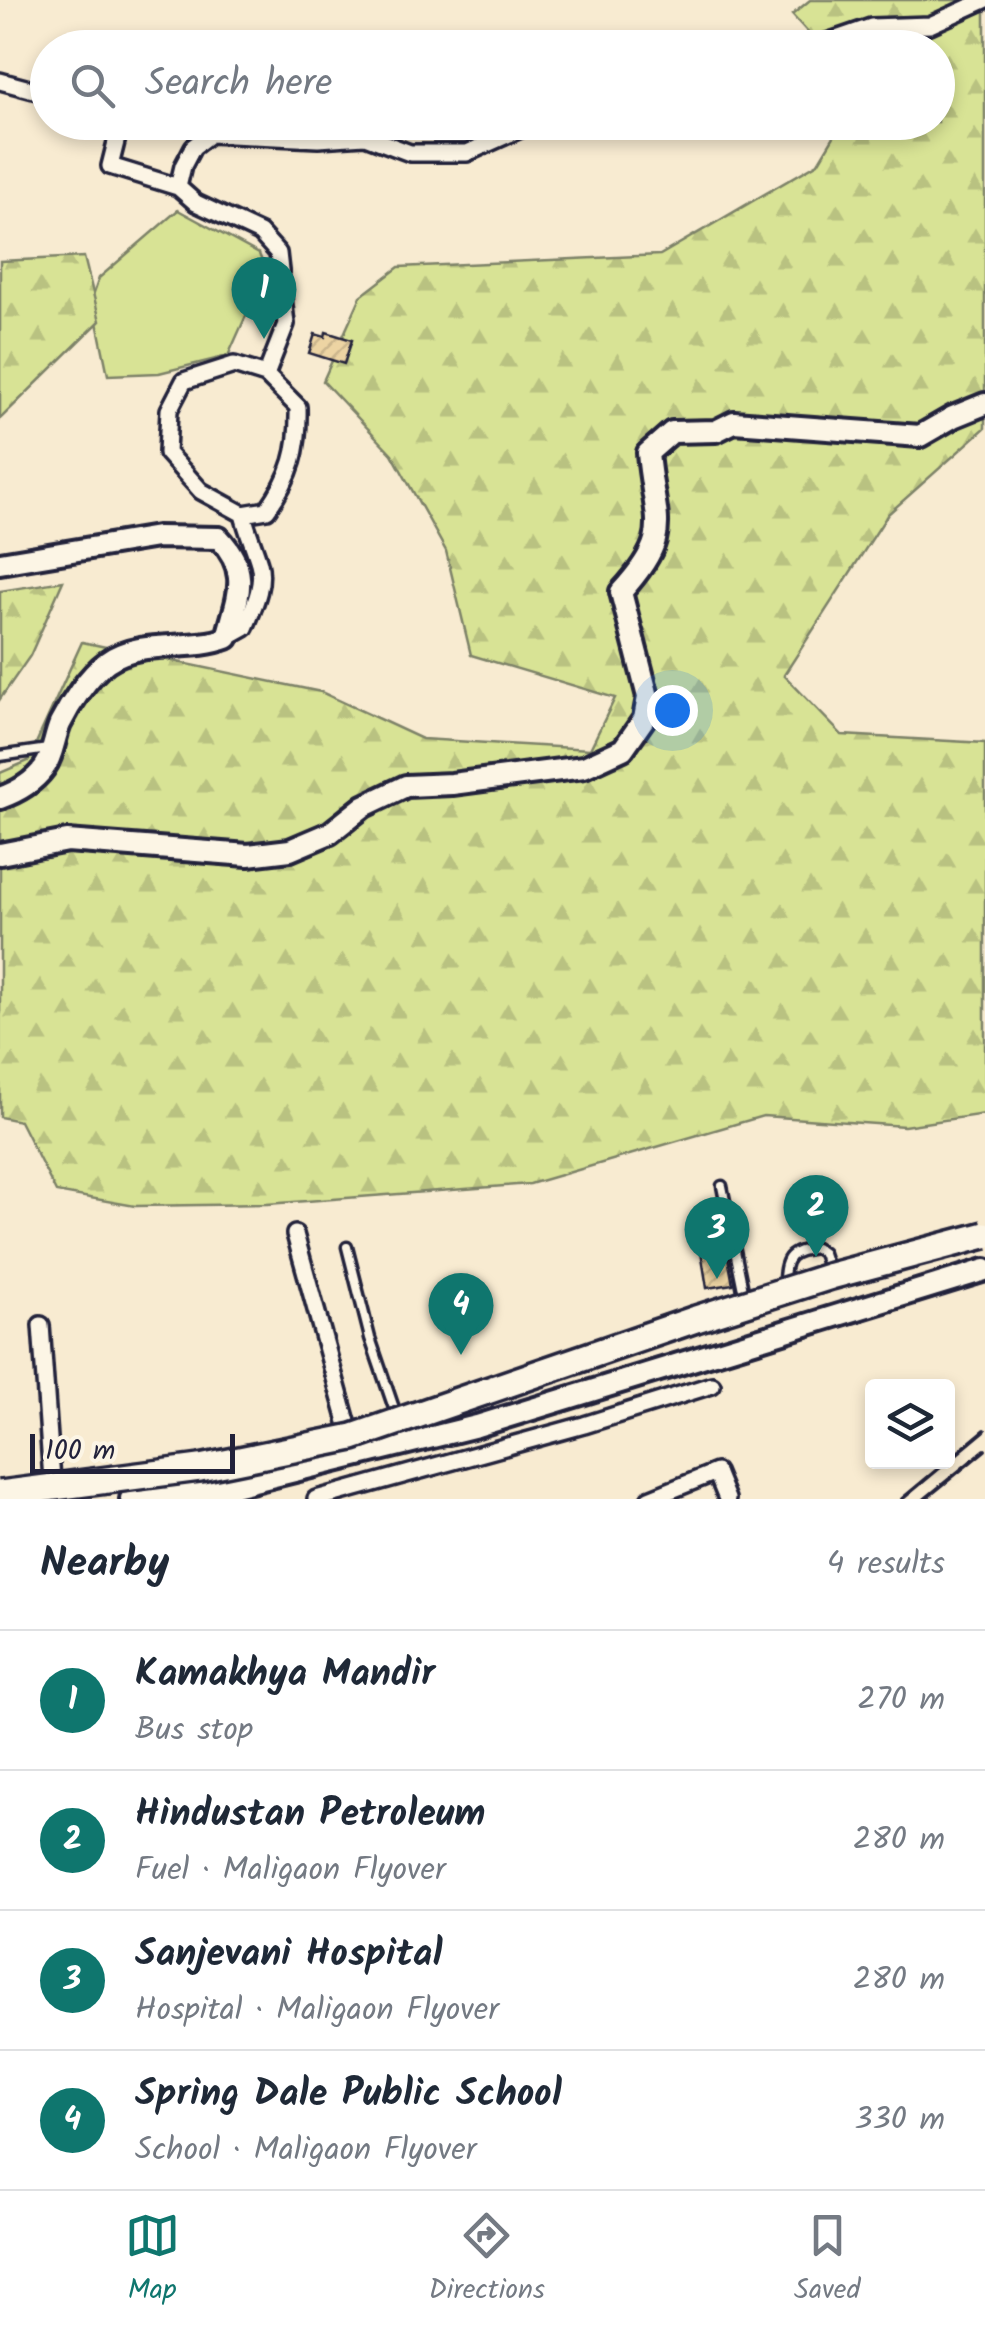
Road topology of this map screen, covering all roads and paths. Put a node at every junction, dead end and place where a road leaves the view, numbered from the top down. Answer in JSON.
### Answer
{"nodes":[{"id":1,"x":985,"y":0,"type":"edge"},
{"id":2,"x":862,"y":30,"type":"edge"},
{"id":3,"x":0,"y":81,"type":"edge"},
{"id":4,"x":30,"y":89,"type":"edge"},
{"id":5,"x":116,"y":140,"type":"edge"},
{"id":6,"x":202,"y":140,"type":"edge"},
{"id":7,"x":376,"y":140,"type":"edge"},
{"id":8,"x":496,"y":140,"type":"edge"},
{"id":9,"x":178,"y":187,"type":"junction"},
{"id":10,"x":266,"y":375,"type":"junction"},
{"id":11,"x":985,"y":404,"type":"edge"},
{"id":12,"x":243,"y":514,"type":"junction"},
{"id":13,"x":0,"y":563,"type":"edge"},
{"id":14,"x":227,"y":638,"type":"junction"},
{"id":15,"x":52,"y":749,"type":"junction"},
{"id":16,"x":0,"y":756,"type":"edge"},
{"id":17,"x":0,"y":798,"type":"edge"},
{"id":18,"x":0,"y":854,"type":"edge"},
{"id":19,"x":722,"y":1186,"type":"dead end"},
{"id":20,"x":985,"y":1225,"type":"edge"},
{"id":21,"x":294,"y":1234,"type":"dead end"},
{"id":22,"x":985,"y":1235,"type":"edge"},
{"id":23,"x":347,"y":1247,"type":"dead end"},
{"id":24,"x":985,"y":1249,"type":"edge"},
{"id":25,"x":985,"y":1270,"type":"edge"},
{"id":26,"x":744,"y":1295,"type":"junction"},
{"id":27,"x":41,"y":1325,"type":"dead end"},
{"id":28,"x":712,"y":1385,"type":"dead end"},
{"id":29,"x":397,"y":1417,"type":"junction"},
{"id":30,"x":349,"y":1429,"type":"junction"},
{"id":31,"x":208,"y":1462,"type":"junction"},
{"id":32,"x":52,"y":1480,"type":"junction"},
{"id":33,"x":0,"y":1486,"type":"edge"},
{"id":34,"x":0,"y":1494,"type":"edge"},
{"id":35,"x":214,"y":1494,"type":"edge"},
{"id":36,"x":80,"y":1499,"type":"edge"},
{"id":37,"x":131,"y":1499,"type":"edge"},
{"id":38,"x":316,"y":1499,"type":"edge"},
{"id":39,"x":649,"y":1499,"type":"edge"},
{"id":40,"x":726,"y":1499,"type":"edge"}],
"edges":[{"from":1,"to":2,"type":"street"},
{"from":3,"to":4,"type":"street"},
{"from":5,"to":9,"type":"street"},
{"from":6,"to":9,"type":"street"},
{"from":7,"to":8,"type":"street"},
{"from":9,"to":10,"type":"street"},
{"from":10,"to":12,"type":"street"},
{"from":10,"to":12,"type":"street"},
{"from":11,"to":18,"type":"street"},
{"from":12,"to":14,"type":"street"},
{"from":13,"to":14,"type":"street"},
{"from":14,"to":15,"type":"street"},
{"from":15,"to":16,"type":"lane"},
{"from":15,"to":17,"type":"street"},
{"from":19,"to":26,"type":"lane"},
{"from":20,"to":26,"type":"street"},
{"from":21,"to":30,"type":"street"},
{"from":22,"to":34,"type":"main road","bridge":true},
{"from":23,"to":29,"type":"lane"},
{"from":24,"to":36,"type":"main road"},
{"from":25,"to":35,"type":"street"},
{"from":26,"to":29,"type":"street"},
{"from":27,"to":32,"type":"street"},
{"from":28,"to":38,"type":"street"},
{"from":29,"to":30,"type":"street"},
{"from":30,"to":31,"type":"street"},
{"from":31,"to":32,"type":"street"},
{"from":31,"to":35,"type":"street"},
{"from":32,"to":33,"type":"street"},
{"from":35,"to":37,"type":"street"},
{"from":39,"to":40,"type":"street"}]}
